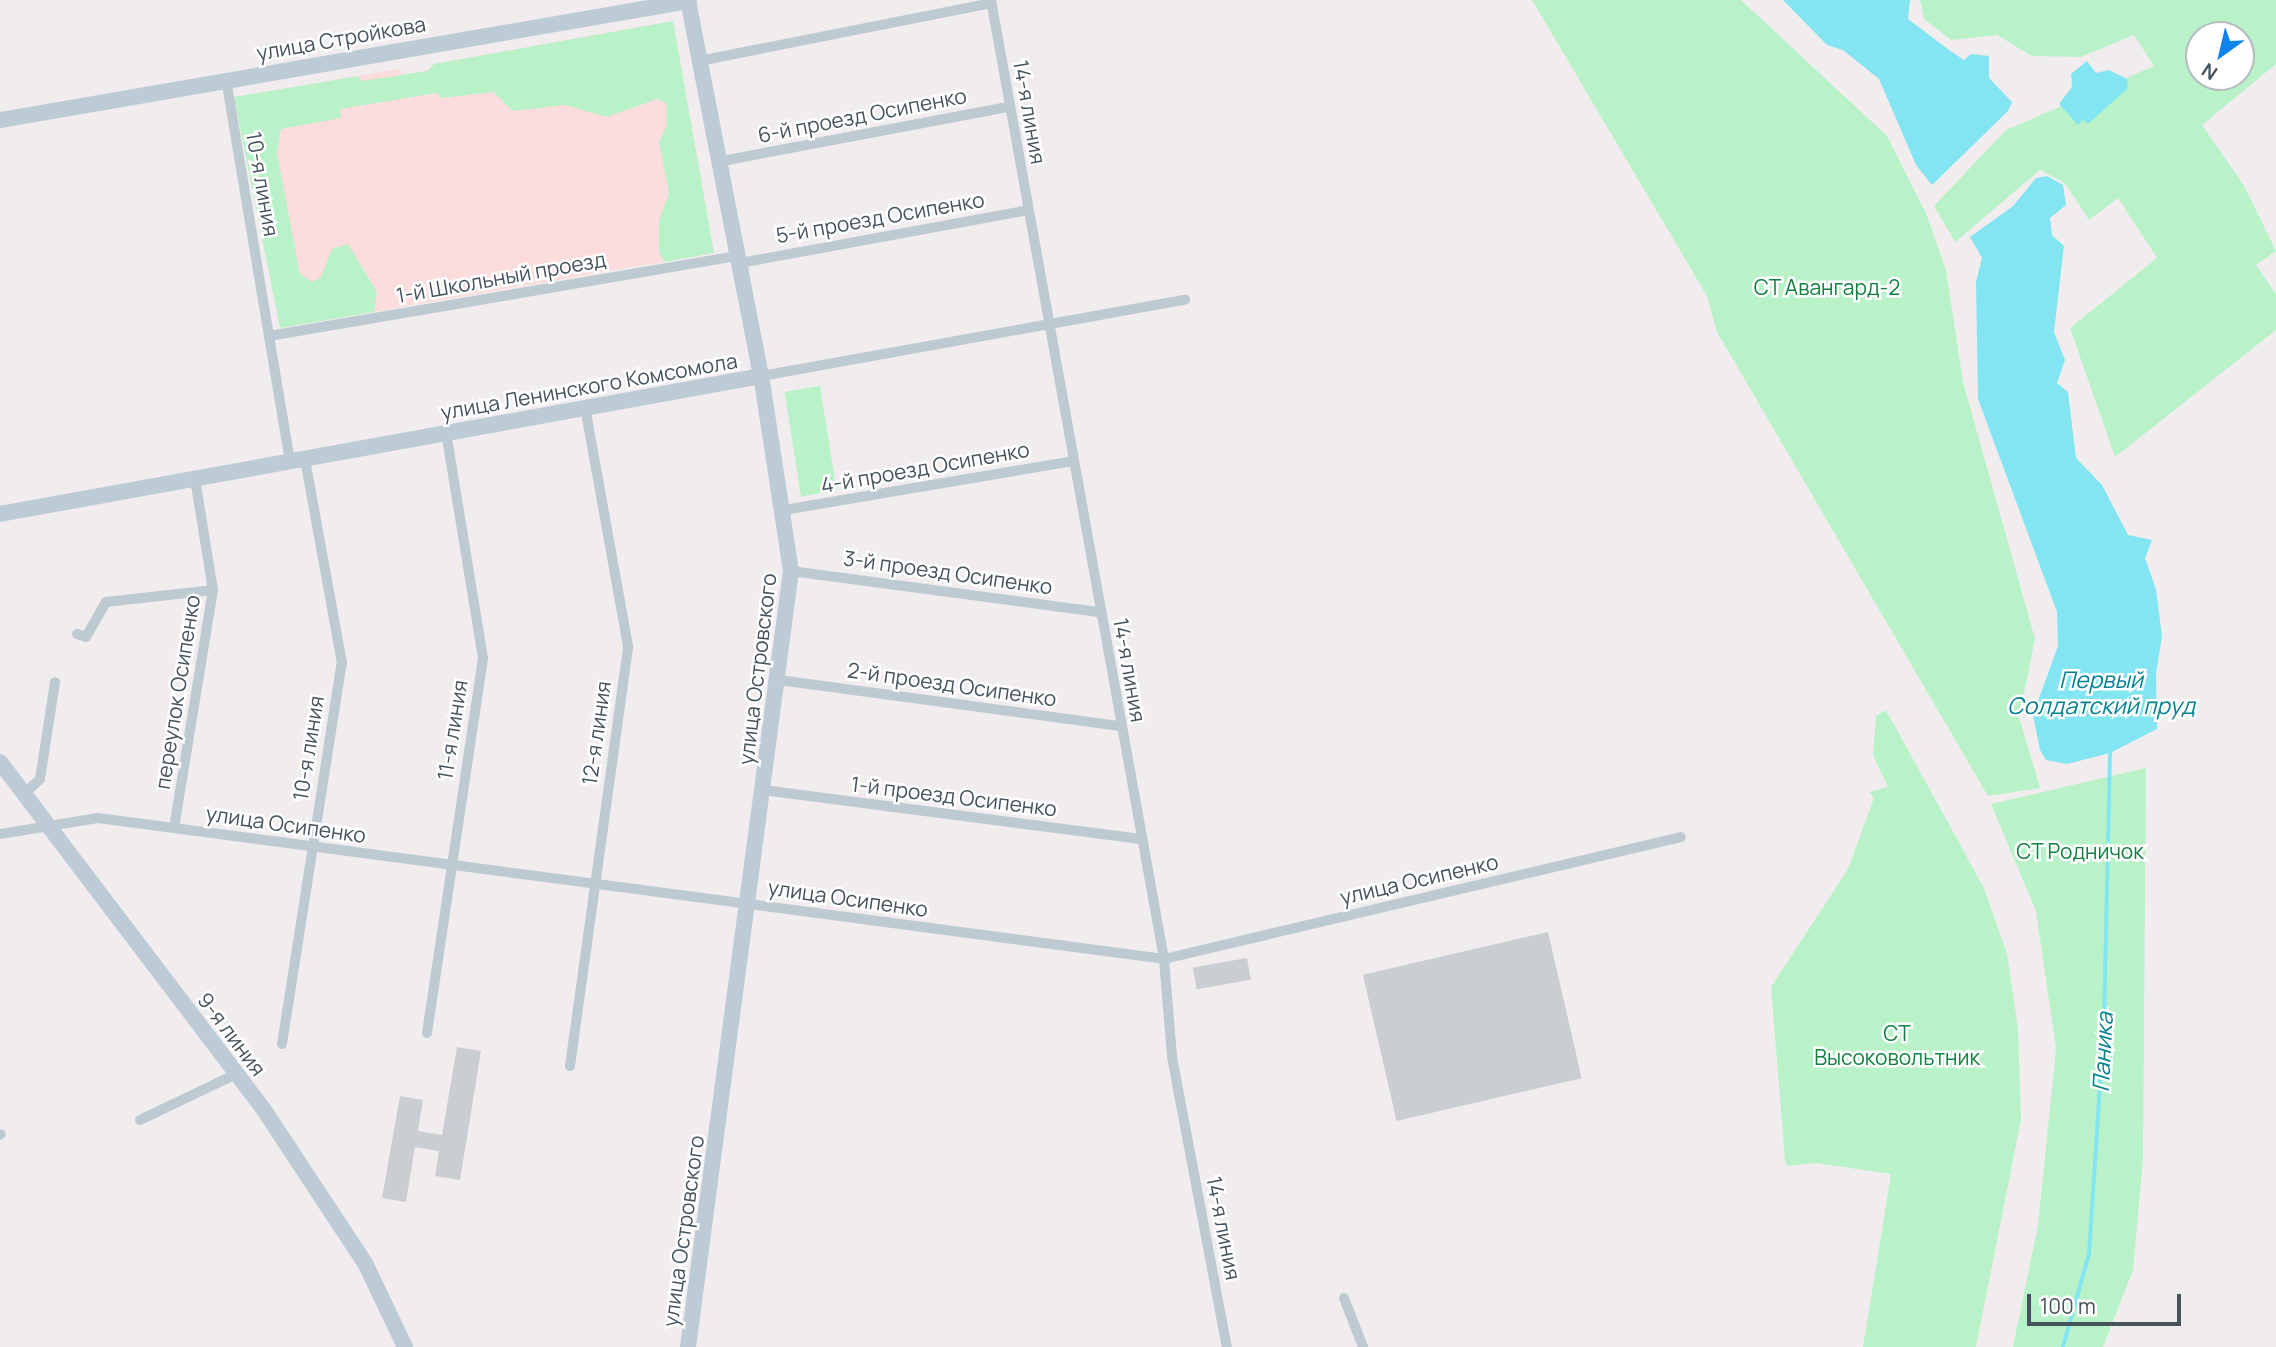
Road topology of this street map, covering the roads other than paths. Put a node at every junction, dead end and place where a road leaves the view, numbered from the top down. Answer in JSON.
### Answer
{"nodes":[{"id":1,"x":689,"y":1,"type":"edge"},
{"id":2,"x":991,"y":1,"type":"edge"},
{"id":3,"x":704,"y":60,"type":"junction"},
{"id":4,"x":226,"y":79,"type":"junction"},
{"id":5,"x":1009,"y":107,"type":"junction"},
{"id":6,"x":0,"y":120,"type":"edge"},
{"id":7,"x":722,"y":161,"type":"junction"},
{"id":8,"x":1028,"y":209,"type":"junction"},
{"id":9,"x":740,"y":259,"type":"junction"},
{"id":10,"x":1185,"y":300,"type":"dead end"},
{"id":11,"x":1046,"y":324,"type":"junction"},
{"id":12,"x":269,"y":336,"type":"junction"},
{"id":13,"x":761,"y":376,"type":"junction"},
{"id":14,"x":585,"y":407,"type":"junction"},
{"id":15,"x":446,"y":433,"type":"junction"},
{"id":16,"x":297,"y":460,"type":"junction"},
{"id":17,"x":1073,"y":461,"type":"junction"},
{"id":18,"x":195,"y":479,"type":"junction"},
{"id":19,"x":784,"y":510,"type":"junction"},
{"id":20,"x":0,"y":514,"type":"edge"},
{"id":21,"x":791,"y":571,"type":"junction"},
{"id":22,"x":213,"y":590,"type":"junction"},
{"id":23,"x":1100,"y":612,"type":"junction"},
{"id":24,"x":77,"y":634,"type":"dead end"},
{"id":25,"x":779,"y":680,"type":"junction"},
{"id":26,"x":55,"y":682,"type":"dead end"},
{"id":27,"x":1120,"y":726,"type":"junction"},
{"id":28,"x":0,"y":762,"type":"edge"},
{"id":29,"x":763,"y":790,"type":"junction"},
{"id":30,"x":24,"y":794,"type":"junction"},
{"id":31,"x":47,"y":824,"type":"junction"},
{"id":32,"x":174,"y":828,"type":"junction"},
{"id":33,"x":0,"y":834,"type":"edge"},
{"id":34,"x":1681,"y":837,"type":"dead end"},
{"id":35,"x":1141,"y":839,"type":"junction"},
{"id":36,"x":311,"y":847,"type":"junction"},
{"id":37,"x":451,"y":867,"type":"junction"},
{"id":38,"x":593,"y":886,"type":"junction"},
{"id":39,"x":747,"y":904,"type":"junction"},
{"id":40,"x":1164,"y":960,"type":"junction"},
{"id":41,"x":427,"y":1033,"type":"dead end"},
{"id":42,"x":282,"y":1044,"type":"dead end"},
{"id":43,"x":570,"y":1066,"type":"dead end"},
{"id":44,"x":236,"y":1074,"type":"junction"},
{"id":45,"x":140,"y":1120,"type":"dead end"},
{"id":46,"x":1344,"y":1298,"type":"dead end"},
{"id":47,"x":405,"y":1347,"type":"edge"},
{"id":48,"x":688,"y":1347,"type":"edge"},
{"id":49,"x":1227,"y":1347,"type":"edge"},
{"id":50,"x":1363,"y":1347,"type":"edge"}],
"edges":[{"from":1,"to":3,"type":"street","name":"улица Островского"},
{"from":1,"to":4,"type":"street","name":"улица Стройкова"},
{"from":2,"to":3,"type":"street"},
{"from":2,"to":5,"type":"street","name":"14-я линия"},
{"from":3,"to":7,"type":"street","name":"улица Островского"},
{"from":4,"to":6,"type":"street","name":"улица Стройкова"},
{"from":4,"to":12,"type":"street","name":"10-я линия"},
{"from":5,"to":7,"type":"street","name":"6-й проезд Осипенко"},
{"from":5,"to":8,"type":"street","name":"14-я линия"},
{"from":7,"to":9,"type":"street","name":"улица Островского"},
{"from":8,"to":9,"type":"street","name":"5-й проезд Осипенко"},
{"from":8,"to":11,"type":"street","name":"14-я линия"},
{"from":9,"to":12,"type":"street","name":"1-й Школьный проезд"},
{"from":9,"to":13,"type":"street","name":"улица Островского"},
{"from":10,"to":11,"type":"street","name":"улица Ленинского Комсомола"},
{"from":11,"to":13,"type":"street","name":"улица Ленинского Комсомола"},
{"from":11,"to":17,"type":"street","name":"14-я линия"},
{"from":12,"to":16,"type":"street","name":"10-я линия"},
{"from":13,"to":14,"type":"street","name":"улица Ленинского Комсомола"},
{"from":13,"to":19,"type":"street","name":"улица Островского"},
{"from":14,"to":15,"type":"street","name":"улица Ленинского Комсомола"},
{"from":14,"to":38,"type":"street","name":"12-я линия"},
{"from":15,"to":16,"type":"street","name":"улица Ленинского Комсомола"},
{"from":15,"to":37,"type":"street","name":"11-я линия"},
{"from":16,"to":18,"type":"street","name":"улица Ленинского Комсомола"},
{"from":16,"to":36,"type":"street","name":"10-я линия"},
{"from":17,"to":19,"type":"street","name":"4-й проезд Осипенко"},
{"from":17,"to":23,"type":"street","name":"14-я линия"},
{"from":18,"to":20,"type":"street","name":"улица Ленинского Комсомола"},
{"from":18,"to":22,"type":"street","name":"переулок Осипенко"},
{"from":19,"to":21,"type":"street","name":"улица Островского"},
{"from":21,"to":23,"type":"street","name":"3-й проезд Осипенко"},
{"from":21,"to":25,"type":"street","name":"улица Островского"},
{"from":22,"to":24,"type":"street"},
{"from":22,"to":32,"type":"street","name":"переулок Осипенко"},
{"from":23,"to":27,"type":"street","name":"14-я линия"},
{"from":25,"to":27,"type":"street","name":"2-й проезд Осипенко"},
{"from":25,"to":29,"type":"street","name":"улица Островского"},
{"from":26,"to":30,"type":"street"},
{"from":27,"to":35,"type":"street","name":"14-я линия"},
{"from":28,"to":30,"type":"street","name":"9-я линия"},
{"from":29,"to":35,"type":"street","name":"1-й проезд Осипенко"},
{"from":29,"to":39,"type":"street","name":"улица Островского"},
{"from":30,"to":31,"type":"street","name":"9-я линия"},
{"from":31,"to":32,"type":"street","name":"улица Осипенко"},
{"from":31,"to":33,"type":"street","name":"улица Осипенко"},
{"from":31,"to":44,"type":"street","name":"9-я линия"},
{"from":32,"to":36,"type":"street","name":"улица Осипенко"},
{"from":34,"to":40,"type":"street","name":"улица Осипенко"},
{"from":35,"to":40,"type":"street","name":"14-я линия"},
{"from":36,"to":37,"type":"street","name":"улица Осипенко"},
{"from":36,"to":42,"type":"street","name":"10-я линия"},
{"from":37,"to":38,"type":"street","name":"улица Осипенко"},
{"from":37,"to":41,"type":"street","name":"11-я линия"},
{"from":38,"to":39,"type":"street","name":"улица Осипенко"},
{"from":38,"to":43,"type":"street","name":"12-я линия"},
{"from":39,"to":40,"type":"street","name":"улица Осипенко"},
{"from":39,"to":48,"type":"street","name":"улица Островского"},
{"from":40,"to":49,"type":"street","name":"14-я линия"},
{"from":44,"to":45,"type":"street"},
{"from":44,"to":47,"type":"street","name":"9-я линия"},
{"from":46,"to":50,"type":"street"}]}
